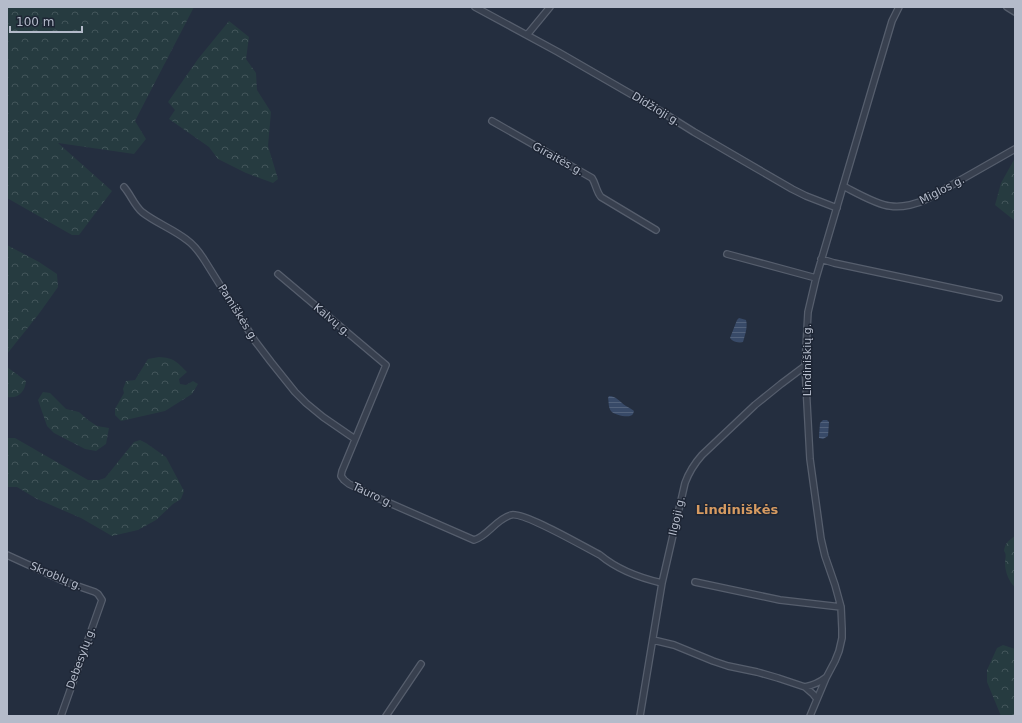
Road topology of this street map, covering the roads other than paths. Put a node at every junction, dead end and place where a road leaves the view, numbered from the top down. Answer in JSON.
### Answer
{"nodes":[{"id":1,"x":476,"y":7,"type":"edge"},
{"id":2,"x":550,"y":7,"type":"edge"},
{"id":3,"x":898,"y":7,"type":"edge"},
{"id":4,"x":1007,"y":7,"type":"edge"},
{"id":5,"x":1015,"y":12,"type":"edge"},
{"id":6,"x":527,"y":35,"type":"junction"},
{"id":7,"x":492,"y":121,"type":"dead end"},
{"id":8,"x":1015,"y":149,"type":"edge"},
{"id":9,"x":843,"y":186,"type":"junction"},
{"id":10,"x":124,"y":187,"type":"dead end"},
{"id":11,"x":837,"y":208,"type":"junction"},
{"id":12,"x":656,"y":230,"type":"dead end"},
{"id":13,"x":727,"y":254,"type":"dead end"},
{"id":14,"x":821,"y":259,"type":"junction"},
{"id":15,"x":278,"y":274,"type":"dead end"},
{"id":16,"x":816,"y":278,"type":"junction"},
{"id":17,"x":999,"y":298,"type":"dead end"},
{"id":18,"x":386,"y":365,"type":"joint"},
{"id":19,"x":806,"y":366,"type":"junction"},
{"id":20,"x":355,"y":439,"type":"junction"},
{"id":21,"x":7,"y":555,"type":"edge"},
{"id":22,"x":695,"y":582,"type":"dead end"},
{"id":23,"x":662,"y":583,"type":"junction"},
{"id":24,"x":102,"y":600,"type":"joint"},
{"id":25,"x":841,"y":607,"type":"junction"},
{"id":26,"x":653,"y":640,"type":"junction"},
{"id":27,"x":421,"y":664,"type":"dead end"},
{"id":28,"x":826,"y":678,"type":"junction"},
{"id":29,"x":805,"y":686,"type":"junction"},
{"id":30,"x":817,"y":699,"type":"junction"},
{"id":31,"x":61,"y":716,"type":"edge"},
{"id":32,"x":386,"y":716,"type":"edge"},
{"id":33,"x":640,"y":716,"type":"edge"},
{"id":34,"x":810,"y":716,"type":"edge"}],
"edges":[{"from":1,"to":6,"type":"street","name":"Didžioji g."},
{"from":2,"to":6,"type":"street"},
{"from":3,"to":9,"type":"street","name":"Lindiniškių g."},
{"from":4,"to":5,"type":"street"},
{"from":6,"to":11,"type":"street","name":"Didžioji g."},
{"from":7,"to":12,"type":"street","name":"Giraitės g."},
{"from":8,"to":9,"type":"street","name":"Miglos g."},
{"from":9,"to":11,"type":"street","name":"Lindiniškių g."},
{"from":10,"to":20,"type":"street","name":"Pamiškės g."},
{"from":11,"to":14,"type":"street","name":"Lindiniškių g."},
{"from":13,"to":16,"type":"street"},
{"from":14,"to":16,"type":"street","name":"Lindiniškių g."},
{"from":14,"to":17,"type":"street"},
{"from":15,"to":18,"type":"street","name":"Kalvų g."},
{"from":16,"to":19,"type":"street","name":"Lindiniškių g."},
{"from":18,"to":20,"type":"street","name":"Tauro g."},
{"from":19,"to":23,"type":"street","name":"Ilgoji g."},
{"from":19,"to":25,"type":"street","name":"Lindiniškių g."},
{"from":20,"to":23,"type":"street","name":"Tauro g."},
{"from":21,"to":24,"type":"street","name":"Skroblų g."},
{"from":22,"to":25,"type":"street"},
{"from":23,"to":26,"type":"street","name":"Ilgoji g."},
{"from":24,"to":31,"type":"street","name":"Debesylų g."},
{"from":25,"to":28,"type":"street","name":"Lindiniškių g."},
{"from":26,"to":29,"type":"street"},
{"from":26,"to":33,"type":"street","name":"Ilgoji g."},
{"from":27,"to":32,"type":"street"},
{"from":28,"to":29,"type":"street"},
{"from":28,"to":30,"type":"street","name":"Lindiniškių g."},
{"from":29,"to":30,"type":"street"},
{"from":30,"to":34,"type":"street","name":"Lindiniškių g."}]}
